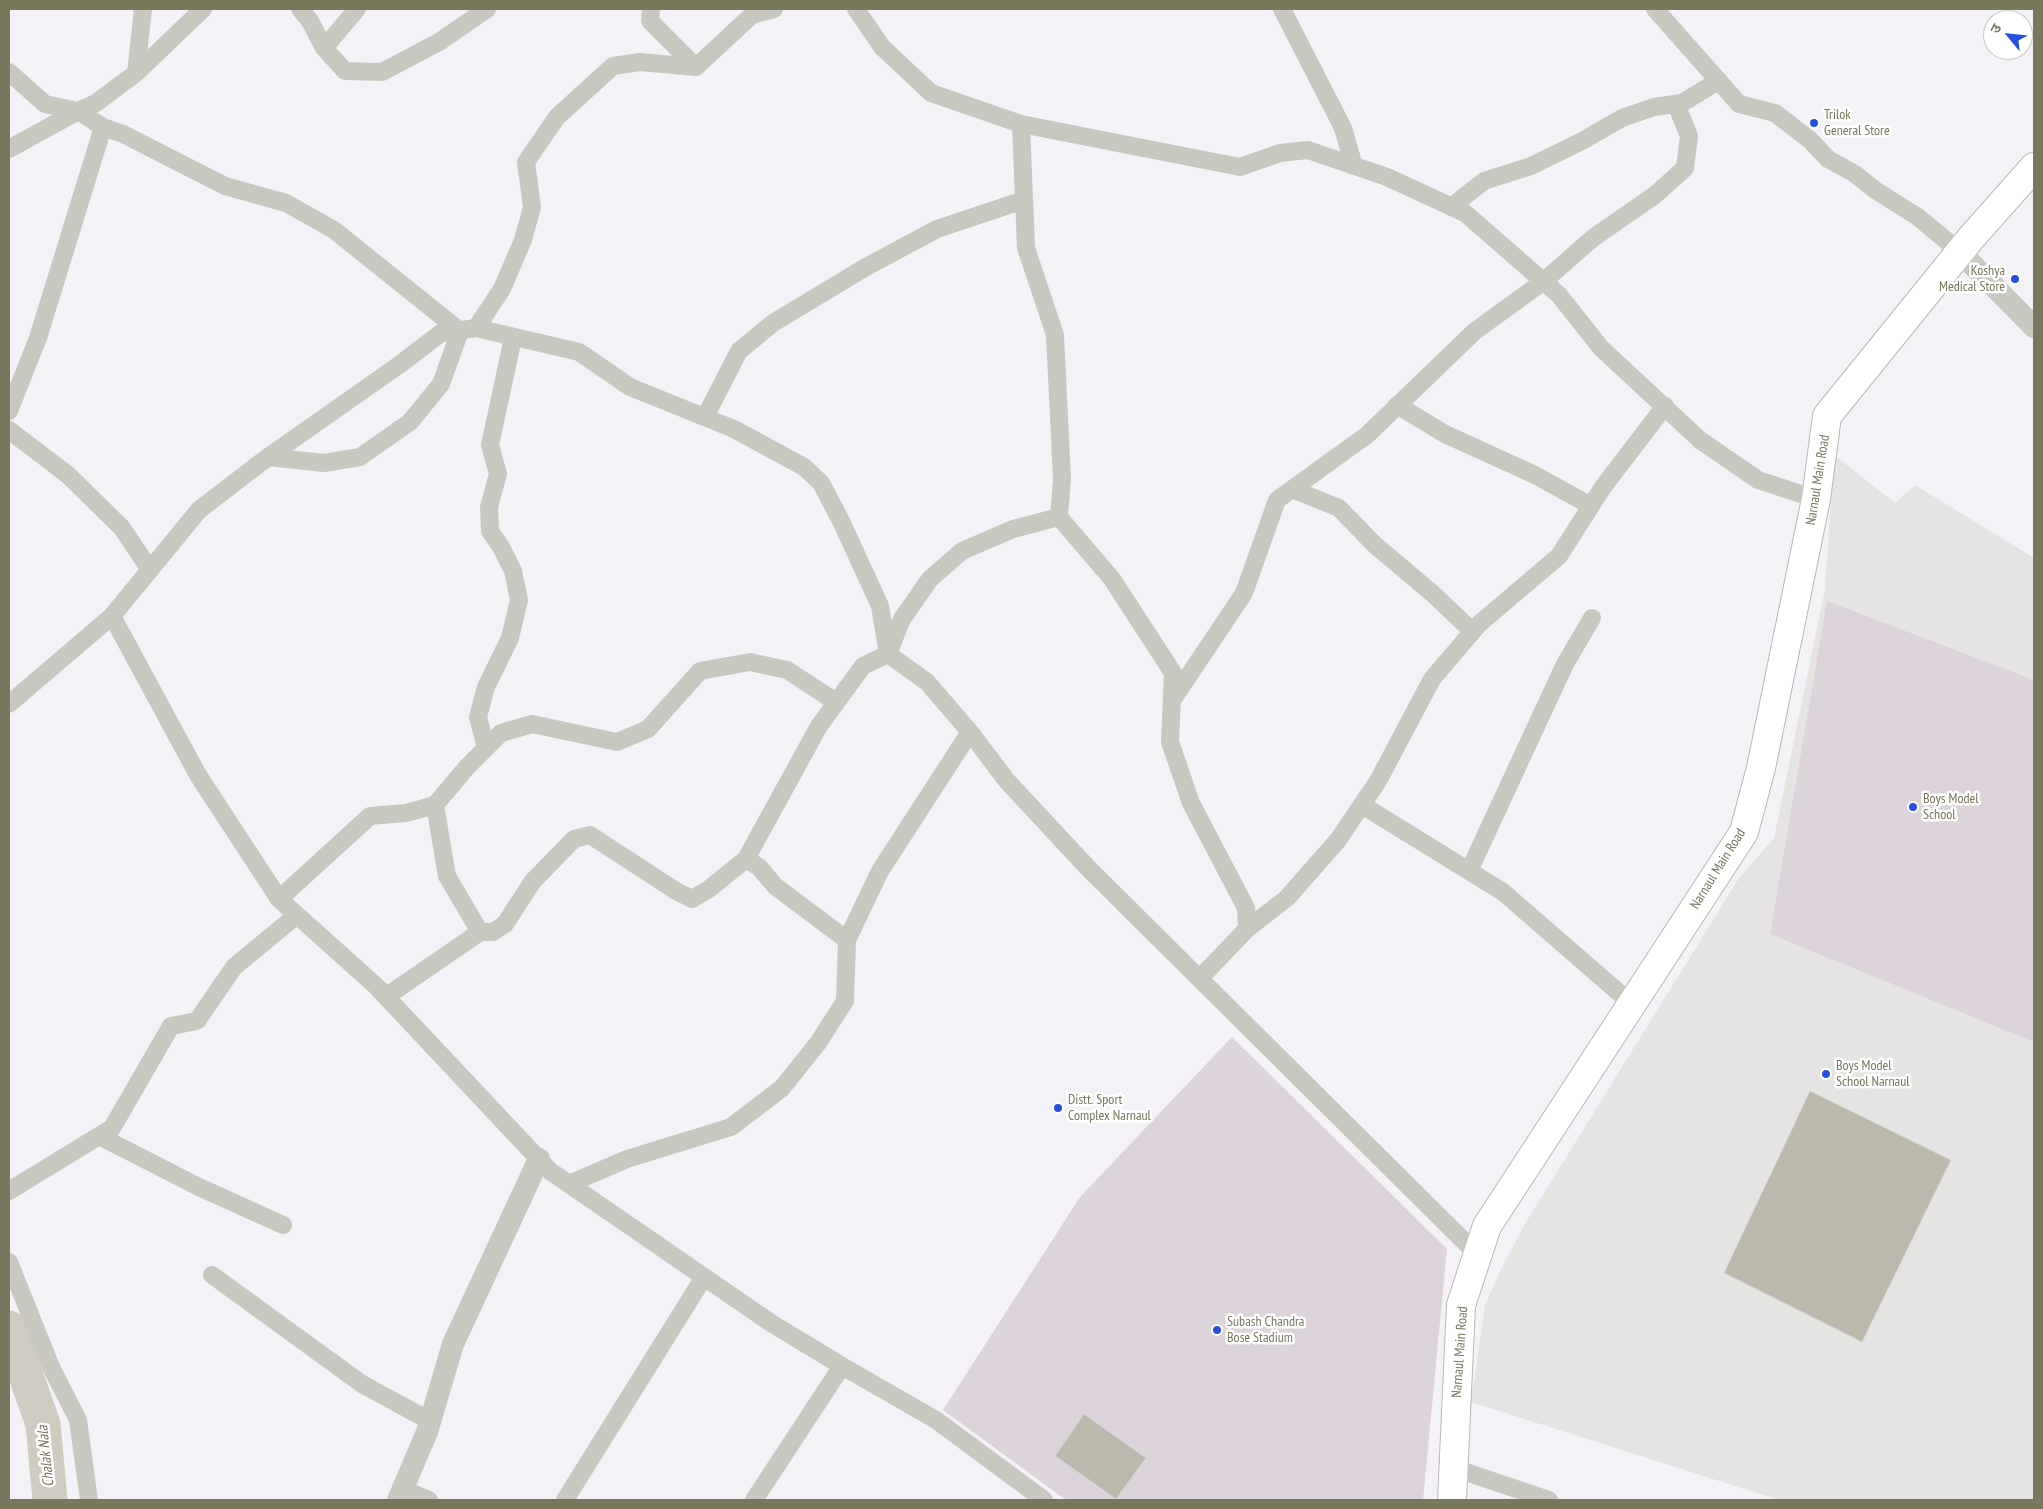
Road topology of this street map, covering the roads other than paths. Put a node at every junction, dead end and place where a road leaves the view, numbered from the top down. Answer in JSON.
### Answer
{"nodes":[{"id":1,"x":143,"y":9,"type":"edge"},
{"id":2,"x":203,"y":9,"type":"edge"},
{"id":3,"x":300,"y":9,"type":"edge"},
{"id":4,"x":357,"y":9,"type":"edge"},
{"id":5,"x":487,"y":9,"type":"edge"},
{"id":6,"x":651,"y":9,"type":"edge"},
{"id":7,"x":774,"y":9,"type":"edge"},
{"id":8,"x":856,"y":9,"type":"edge"},
{"id":9,"x":1282,"y":9,"type":"edge"},
{"id":10,"x":1656,"y":9,"type":"edge"},
{"id":11,"x":324,"y":48,"type":"junction"},
{"id":12,"x":696,"y":67,"type":"junction"},
{"id":13,"x":9,"y":72,"type":"edge"},
{"id":14,"x":136,"y":73,"type":"junction"},
{"id":15,"x":1718,"y":80,"type":"junction"},
{"id":16,"x":1676,"y":104,"type":"junction"},
{"id":17,"x":78,"y":111,"type":"junction"},
{"id":18,"x":1021,"y":124,"type":"junction"},
{"id":19,"x":103,"y":128,"type":"junction"},
{"id":20,"x":9,"y":149,"type":"edge"},
{"id":21,"x":1354,"y":166,"type":"junction"},
{"id":22,"x":2034,"y":166,"type":"edge"},
{"id":23,"x":1024,"y":200,"type":"junction"},
{"id":24,"x":1451,"y":207,"type":"junction"},
{"id":25,"x":1960,"y":252,"type":"junction"},
{"id":26,"x":1544,"y":282,"type":"junction"},
{"id":27,"x":2034,"y":327,"type":"edge"},
{"id":28,"x":468,"y":329,"type":"junction"},
{"id":29,"x":513,"y":338,"type":"junction"},
{"id":30,"x":1397,"y":406,"type":"junction"},
{"id":31,"x":1664,"y":406,"type":"junction"},
{"id":32,"x":9,"y":411,"type":"edge"},
{"id":33,"x":705,"y":418,"type":"junction"},
{"id":34,"x":9,"y":430,"type":"edge"},
{"id":35,"x":268,"y":457,"type":"junction"},
{"id":36,"x":1292,"y":489,"type":"junction"},
{"id":37,"x":1816,"y":500,"type":"junction"},
{"id":38,"x":1591,"y":506,"type":"junction"},
{"id":39,"x":1059,"y":517,"type":"junction"},
{"id":40,"x":150,"y":570,"type":"junction"},
{"id":41,"x":112,"y":616,"type":"junction"},
{"id":42,"x":1592,"y":618,"type":"dead end"},
{"id":43,"x":1472,"y":631,"type":"junction"},
{"id":44,"x":888,"y":654,"type":"junction"},
{"id":45,"x":1172,"y":699,"type":"junction"},
{"id":46,"x":836,"y":702,"type":"junction"},
{"id":47,"x":9,"y":704,"type":"edge"},
{"id":48,"x":970,"y":732,"type":"junction"},
{"id":49,"x":486,"y":748,"type":"junction"},
{"id":50,"x":435,"y":805,"type":"junction"},
{"id":51,"x":1362,"y":805,"type":"junction"},
{"id":52,"x":746,"y":859,"type":"junction"},
{"id":53,"x":1469,"y":870,"type":"junction"},
{"id":54,"x":279,"y":899,"type":"junction"},
{"id":55,"x":297,"y":914,"type":"junction"},
{"id":56,"x":1247,"y":929,"type":"junction"},
{"id":57,"x":480,"y":932,"type":"junction"},
{"id":58,"x":847,"y":940,"type":"junction"},
{"id":59,"x":1200,"y":978,"type":"junction"},
{"id":60,"x":386,"y":996,"type":"junction"},
{"id":61,"x":1632,"y":1004,"type":"junction"},
{"id":62,"x":99,"y":1136,"type":"junction"},
{"id":63,"x":539,"y":1159,"type":"junction"},
{"id":64,"x":569,"y":1184,"type":"junction"},
{"id":65,"x":9,"y":1191,"type":"edge"},
{"id":66,"x":284,"y":1225,"type":"dead end"},
{"id":67,"x":1478,"y":1255,"type":"junction"},
{"id":68,"x":9,"y":1262,"type":"edge"},
{"id":69,"x":212,"y":1275,"type":"dead end"},
{"id":70,"x":704,"y":1276,"type":"junction"},
{"id":71,"x":842,"y":1366,"type":"junction"},
{"id":72,"x":430,"y":1421,"type":"junction"},
{"id":73,"x":1454,"y":1468,"type":"junction"},
{"id":74,"x":400,"y":1494,"type":"edge"},
{"id":75,"x":89,"y":1500,"type":"edge"},
{"id":76,"x":429,"y":1500,"type":"edge"},
{"id":77,"x":565,"y":1500,"type":"edge"},
{"id":78,"x":754,"y":1500,"type":"edge"},
{"id":79,"x":1044,"y":1500,"type":"edge"},
{"id":80,"x":1452,"y":1500,"type":"edge"},
{"id":81,"x":1549,"y":1500,"type":"edge"}],
"edges":[{"from":1,"to":14,"type":"street"},
{"from":2,"to":14,"type":"street"},
{"from":3,"to":11,"type":"street"},
{"from":4,"to":11,"type":"street"},
{"from":5,"to":11,"type":"street"},
{"from":6,"to":12,"type":"street"},
{"from":7,"to":12,"type":"street"},
{"from":8,"to":18,"type":"street"},
{"from":9,"to":21,"type":"street"},
{"from":10,"to":15,"type":"street"},
{"from":12,"to":28,"type":"street"},
{"from":13,"to":17,"type":"street"},
{"from":14,"to":17,"type":"street"},
{"from":15,"to":16,"type":"street"},
{"from":15,"to":25,"type":"street"},
{"from":16,"to":24,"type":"street"},
{"from":16,"to":26,"type":"street"},
{"from":17,"to":19,"type":"street"},
{"from":17,"to":20,"type":"street"},
{"from":18,"to":21,"type":"street"},
{"from":18,"to":23,"type":"street"},
{"from":19,"to":28,"type":"street"},
{"from":19,"to":32,"type":"street"},
{"from":21,"to":24,"type":"street"},
{"from":22,"to":25,"type":"main road","name":"Narnaul Main Road"},
{"from":23,"to":33,"type":"street"},
{"from":23,"to":39,"type":"street"},
{"from":24,"to":26,"type":"street"},
{"from":25,"to":27,"type":"street"},
{"from":25,"to":37,"type":"main road","name":"Narnaul Main Road"},
{"from":26,"to":30,"type":"street"},
{"from":26,"to":31,"type":"street"},
{"from":28,"to":29,"type":"street"},
{"from":28,"to":35,"type":"street"},
{"from":28,"to":35,"type":"street"},
{"from":29,"to":33,"type":"street"},
{"from":29,"to":49,"type":"street"},
{"from":30,"to":36,"type":"street"},
{"from":30,"to":38,"type":"street"},
{"from":31,"to":37,"type":"street"},
{"from":31,"to":38,"type":"street"},
{"from":33,"to":44,"type":"street"},
{"from":34,"to":40,"type":"street"},
{"from":35,"to":40,"type":"street"},
{"from":36,"to":43,"type":"street"},
{"from":36,"to":45,"type":"street"},
{"from":37,"to":61,"type":"main road","name":"Narnaul Main Road"},
{"from":38,"to":43,"type":"street"},
{"from":39,"to":44,"type":"street"},
{"from":39,"to":45,"type":"street"},
{"from":40,"to":41,"type":"street"},
{"from":41,"to":47,"type":"street"},
{"from":41,"to":54,"type":"street"},
{"from":42,"to":53,"type":"street"},
{"from":43,"to":51,"type":"street"},
{"from":44,"to":46,"type":"street"},
{"from":44,"to":48,"type":"street"},
{"from":45,"to":56,"type":"street"},
{"from":46,"to":49,"type":"street"},
{"from":46,"to":52,"type":"street"},
{"from":48,"to":58,"type":"street"},
{"from":48,"to":59,"type":"street"},
{"from":49,"to":50,"type":"street"},
{"from":50,"to":54,"type":"street"},
{"from":50,"to":57,"type":"street"},
{"from":51,"to":53,"type":"street"},
{"from":51,"to":56,"type":"street"},
{"from":52,"to":57,"type":"street"},
{"from":52,"to":58,"type":"street"},
{"from":53,"to":61,"type":"street"},
{"from":54,"to":55,"type":"street"},
{"from":55,"to":60,"type":"street"},
{"from":55,"to":62,"type":"street"},
{"from":56,"to":59,"type":"street"},
{"from":57,"to":60,"type":"street"},
{"from":58,"to":64,"type":"street"},
{"from":59,"to":67,"type":"street"},
{"from":60,"to":63,"type":"street"},
{"from":61,"to":67,"type":"main road","name":"Narnaul Main Road"},
{"from":62,"to":65,"type":"street"},
{"from":62,"to":66,"type":"street"},
{"from":63,"to":64,"type":"street"},
{"from":63,"to":72,"type":"street"},
{"from":64,"to":70,"type":"street"},
{"from":67,"to":73,"type":"main road","name":"Narnaul Main Road"},
{"from":68,"to":75,"type":"street"},
{"from":69,"to":72,"type":"street"},
{"from":70,"to":71,"type":"street"},
{"from":70,"to":77,"type":"street"},
{"from":71,"to":78,"type":"street"},
{"from":71,"to":79,"type":"street"},
{"from":72,"to":74,"type":"street"},
{"from":73,"to":80,"type":"main road","name":"Narnaul Main Road"},
{"from":73,"to":81,"type":"street"},
{"from":74,"to":76,"type":"street"}]}
